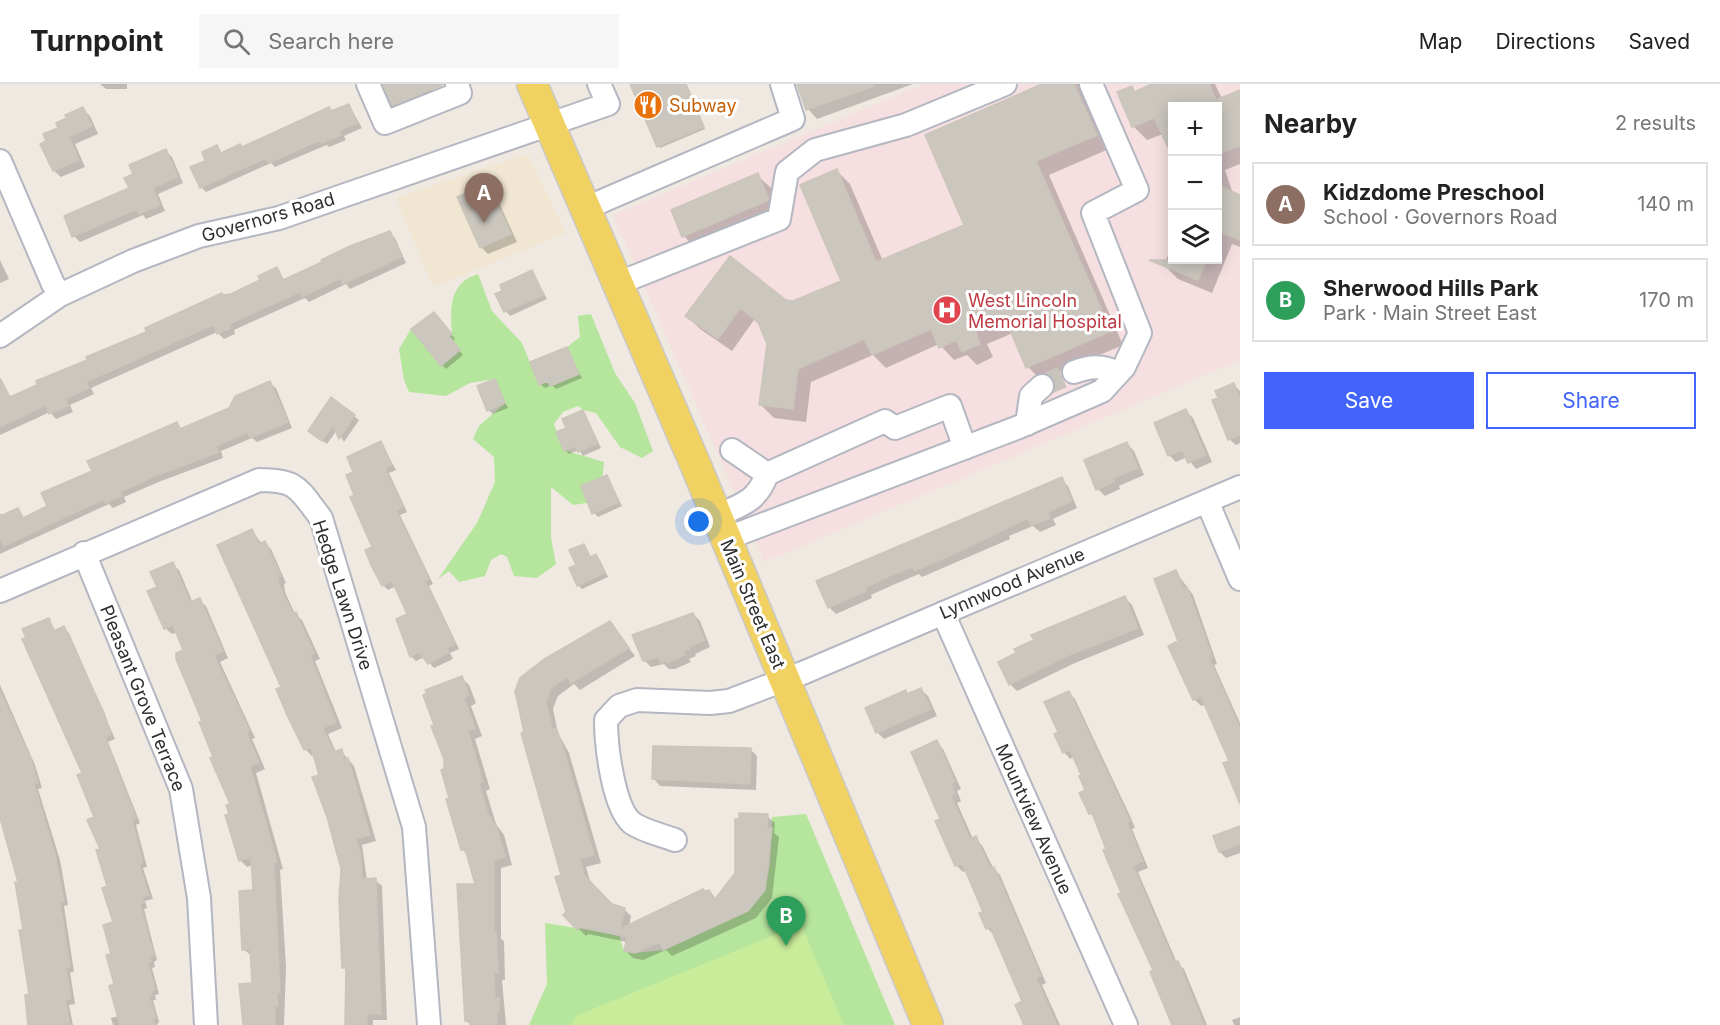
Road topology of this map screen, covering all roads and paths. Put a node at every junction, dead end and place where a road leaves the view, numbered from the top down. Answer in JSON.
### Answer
{"nodes":[{"id":1,"x":368,"y":84,"type":"edge"},
{"id":2,"x":457,"y":84,"type":"edge"},
{"id":3,"x":532,"y":84,"type":"edge"},
{"id":4,"x":599,"y":84,"type":"edge"},
{"id":5,"x":782,"y":84,"type":"edge"},
{"id":6,"x":1005,"y":84,"type":"edge"},
{"id":7,"x":1091,"y":84,"type":"edge"},
{"id":8,"x":549,"y":126,"type":"junction"},
{"id":9,"x":0,"y":161,"type":"edge"},
{"id":10,"x":586,"y":208,"type":"junction"},
{"id":11,"x":619,"y":283,"type":"junction"},
{"id":12,"x":60,"y":295,"type":"junction"},
{"id":13,"x":0,"y":336,"type":"edge"},
{"id":14,"x":1074,"y":372,"type":"tunnel mouth"},
{"id":15,"x":1118,"y":373,"type":"junction"},
{"id":16,"x":1042,"y":386,"type":"tunnel mouth"},
{"id":17,"x":1027,"y":424,"type":"junction"},
{"id":18,"x":965,"y":448,"type":"junction"},
{"id":19,"x":732,"y":450,"type":"dead end"},
{"id":20,"x":767,"y":474,"type":"junction"},
{"id":21,"x":1240,"y":487,"type":"edge"},
{"id":22,"x":1207,"y":501,"type":"junction"},
{"id":23,"x":720,"y":528,"type":"junction"},
{"id":24,"x":84,"y":554,"type":"junction"},
{"id":25,"x":1240,"y":579,"type":"edge"},
{"id":26,"x":0,"y":591,"type":"edge"},
{"id":27,"x":943,"y":613,"type":"junction"},
{"id":28,"x":784,"y":679,"type":"junction"},
{"id":29,"x":675,"y":840,"type":"dead end"},
{"id":30,"x":206,"y":1025,"type":"edge"},
{"id":31,"x":429,"y":1025,"type":"edge"},
{"id":32,"x":928,"y":1025,"type":"edge"},
{"id":33,"x":1126,"y":1025,"type":"edge"}],
"edges":[{"from":1,"to":2,"type":"street"},
{"from":3,"to":8,"type":"main road","name":"Main Street East"},
{"from":4,"to":8,"type":"street","name":"Governors Road"},
{"from":5,"to":10,"type":"street"},
{"from":6,"to":11,"type":"street"},
{"from":7,"to":15,"type":"street"},
{"from":8,"to":10,"type":"main road","name":"Main Street East"},
{"from":8,"to":12,"type":"street","name":"Governors Road"},
{"from":9,"to":12,"type":"street"},
{"from":10,"to":11,"type":"main road","name":"Main Street East"},
{"from":11,"to":23,"type":"main road","name":"Main Street East"},
{"from":12,"to":13,"type":"street","name":"Governors Road"},
{"from":14,"to":15,"type":"street"},
{"from":15,"to":17,"type":"street"},
{"from":16,"to":17,"type":"street"},
{"from":17,"to":18,"type":"street"},
{"from":18,"to":20,"type":"street"},
{"from":18,"to":23,"type":"street"},
{"from":19,"to":20,"type":"street"},
{"from":20,"to":23,"type":"street"},
{"from":21,"to":22,"type":"street","name":"Lynnwood Avenue"},
{"from":22,"to":25,"type":"street"},
{"from":22,"to":27,"type":"street","name":"Lynnwood Avenue"},
{"from":23,"to":28,"type":"main road","name":"Main Street East"},
{"from":24,"to":26,"type":"street","name":"Hedge Lawn Drive"},
{"from":24,"to":30,"type":"street","name":"Pleasant Grove Terrace"},
{"from":24,"to":31,"type":"street","name":"Hedge Lawn Drive"},
{"from":27,"to":28,"type":"street","name":"Lynnwood Avenue"},
{"from":27,"to":33,"type":"street","name":"Mountview Avenue"},
{"from":28,"to":29,"type":"street","name":"Lynnwood Avenue"},
{"from":28,"to":32,"type":"main road","name":"Main Street East"}]}
